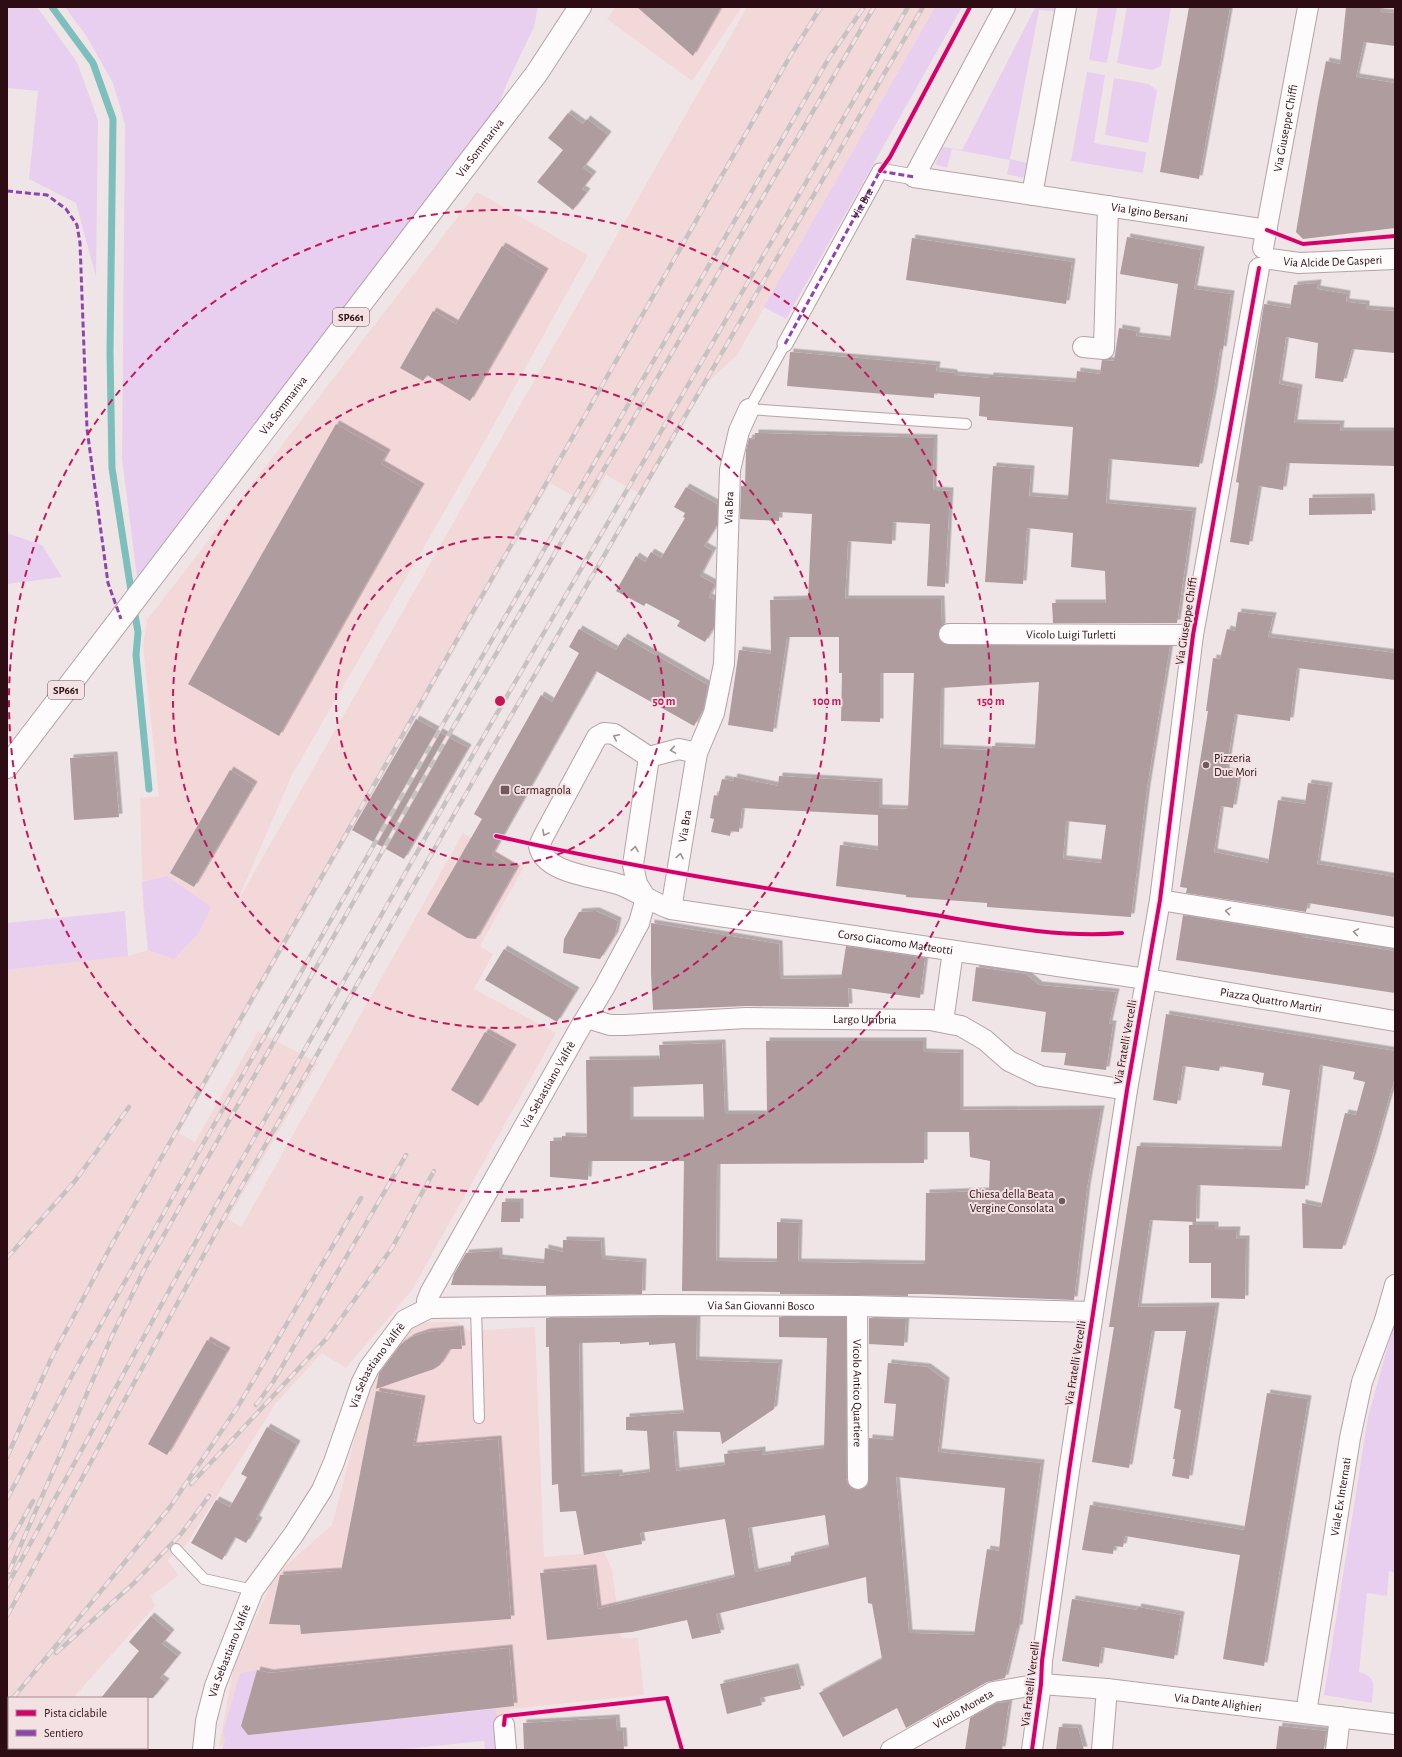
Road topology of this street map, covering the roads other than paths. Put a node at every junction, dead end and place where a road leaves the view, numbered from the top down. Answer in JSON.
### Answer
{"nodes":[{"id":1,"x":562,"y":7,"type":"edge"},
{"id":2,"x":580,"y":7,"type":"edge"},
{"id":3,"x":1004,"y":7,"type":"edge"},
{"id":4,"x":1066,"y":7,"type":"edge"},
{"id":5,"x":1308,"y":7,"type":"edge"},
{"id":6,"x":557,"y":43,"type":"junction"},
{"id":7,"x":914,"y":177,"type":"junction"},
{"id":8,"x":1032,"y":195,"type":"junction"},
{"id":9,"x":1108,"y":206,"type":"junction"},
{"id":10,"x":1265,"y":251,"type":"junction"},
{"id":11,"x":1395,"y":259,"type":"edge"},
{"id":12,"x":785,"y":344,"type":"joint"},
{"id":13,"x":1083,"y":348,"type":"dead end"},
{"id":14,"x":749,"y":409,"type":"junction"},
{"id":15,"x":966,"y":424,"type":"dead end"},
{"id":16,"x":949,"y":634,"type":"dead end"},
{"id":17,"x":1193,"y":635,"type":"junction"},
{"id":18,"x":697,"y":753,"type":"junction"},
{"id":19,"x":649,"y":757,"type":"junction"},
{"id":20,"x":7,"y":767,"type":"edge"},
{"id":21,"x":646,"y":898,"type":"junction"},
{"id":22,"x":1160,"y":900,"type":"junction"},
{"id":23,"x":671,"y":909,"type":"junction"},
{"id":24,"x":1395,"y":938,"type":"edge"},
{"id":25,"x":953,"y":951,"type":"junction"},
{"id":26,"x":1146,"y":979,"type":"junction"},
{"id":27,"x":587,"y":1018,"type":"junction"},
{"id":28,"x":1395,"y":1021,"type":"edge"},
{"id":29,"x":943,"y":1022,"type":"junction"},
{"id":30,"x":1127,"y":1090,"type":"junction"},
{"id":31,"x":1393,"y":1297,"type":"edge"},
{"id":32,"x":857,"y":1306,"type":"junction"},
{"id":33,"x":476,"y":1307,"type":"junction"},
{"id":34,"x":429,"y":1308,"type":"junction"},
{"id":35,"x":1093,"y":1312,"type":"junction"},
{"id":36,"x":479,"y":1418,"type":"dead end"},
{"id":37,"x":858,"y":1479,"type":"dead end"},
{"id":38,"x":176,"y":1549,"type":"dead end"},
{"id":39,"x":253,"y":1590,"type":"junction"},
{"id":40,"x":1040,"y":1684,"type":"junction"},
{"id":41,"x":1107,"y":1689,"type":"junction"},
{"id":42,"x":1306,"y":1713,"type":"junction"},
{"id":43,"x":1340,"y":1717,"type":"junction"},
{"id":44,"x":1395,"y":1724,"type":"edge"},
{"id":45,"x":504,"y":1725,"type":"dead end"},
{"id":46,"x":203,"y":1750,"type":"edge"},
{"id":47,"x":506,"y":1750,"type":"edge"},
{"id":48,"x":891,"y":1750,"type":"edge"},
{"id":49,"x":1032,"y":1750,"type":"edge"},
{"id":50,"x":1102,"y":1750,"type":"edge"},
{"id":51,"x":1336,"y":1750,"type":"edge"}],
"edges":[{"from":1,"to":6,"type":"main road","name":"Via Sommariva","number":"SP661"},
{"from":2,"to":6,"type":"main road","name":"Via Sommariva","number":"SP661"},
{"from":3,"to":7,"type":"street"},
{"from":4,"to":8,"type":"street"},
{"from":5,"to":10,"type":"street","name":"Via Giuseppe Chiffi"},
{"from":6,"to":20,"type":"main road","name":"Via Sommariva","number":"SP661"},
{"from":7,"to":8,"type":"street","name":"Via Igino Bersani"},
{"from":7,"to":12,"type":"street","name":"Via Bra"},
{"from":8,"to":9,"type":"street","name":"Via Igino Bersani"},
{"from":9,"to":10,"type":"street","name":"Via Igino Bersani"},
{"from":9,"to":13,"type":"street"},
{"from":10,"to":11,"type":"street","name":"Via Alcide De Gasperi"},
{"from":10,"to":17,"type":"street","name":"Via Giuseppe Chiffi"},
{"from":12,"to":14,"type":"lane","name":"Via Bra"},
{"from":14,"to":15,"type":"lane"},
{"from":14,"to":18,"type":"street","name":"Via Bra"},
{"from":16,"to":17,"type":"street","name":"Vicolo Luigi Turletti"},
{"from":17,"to":22,"type":"street","name":"Via Giuseppe Chiffi"},
{"from":18,"to":19,"type":"street","one_way":true},
{"from":23,"to":18,"type":"street","name":"Via Bra","one_way":true},
{"from":21,"to":19,"type":"street","one_way":true},
{"from":19,"to":21,"type":"street","name":"Corso Giacomo Matteotti","one_way":true},
{"from":21,"to":23,"type":"street","name":"Corso Giacomo Matteotti"},
{"from":21,"to":27,"type":"street","name":"Via Sebastiano Valfrè"},
{"from":24,"to":22,"type":"street","one_way":true},
{"from":22,"to":26,"type":"street","name":"Via Giuseppe Chiffi"},
{"from":23,"to":25,"type":"street","name":"Corso Giacomo Matteotti"},
{"from":25,"to":26,"type":"street","name":"Corso Giacomo Matteotti"},
{"from":25,"to":29,"type":"street"},
{"from":26,"to":28,"type":"street","name":"Piazza Quattro Martiri"},
{"from":26,"to":30,"type":"street","name":"Via Fratelli Vercelli"},
{"from":27,"to":29,"type":"street","name":"Largo Umbria"},
{"from":27,"to":34,"type":"street","name":"Via Sebastiano Valfrè"},
{"from":29,"to":30,"type":"street","name":"Largo Umbria"},
{"from":30,"to":35,"type":"street","name":"Via Fratelli Vercelli"},
{"from":31,"to":42,"type":"street","name":"Viale Ex Internati"},
{"from":32,"to":33,"type":"street","name":"Via San Giovanni Bosco"},
{"from":32,"to":35,"type":"street","name":"Via San Giovanni Bosco"},
{"from":32,"to":37,"type":"street","name":"Vicolo Antico Quartiere"},
{"from":33,"to":34,"type":"street","name":"Via San Giovanni Bosco"},
{"from":33,"to":36,"type":"lane"},
{"from":34,"to":39,"type":"street","name":"Via Sebastiano Valfrè"},
{"from":35,"to":40,"type":"street","name":"Via Fratelli Vercelli"},
{"from":38,"to":39,"type":"lane"},
{"from":39,"to":46,"type":"street","name":"Via Sebastiano Valfrè"},
{"from":40,"to":41,"type":"street","name":"Via Dante Alighieri"},
{"from":40,"to":48,"type":"street","name":"Vicolo Moneta"},
{"from":40,"to":49,"type":"street","name":"Via Fratelli Vercelli"},
{"from":41,"to":42,"type":"street","name":"Via Dante Alighieri"},
{"from":41,"to":50,"type":"street"},
{"from":42,"to":43,"type":"street","name":"Via Dante Alighieri"},
{"from":43,"to":44,"type":"street","name":"Via Dante Alighieri"},
{"from":43,"to":51,"type":"street"},
{"from":45,"to":47,"type":"street"}]}
